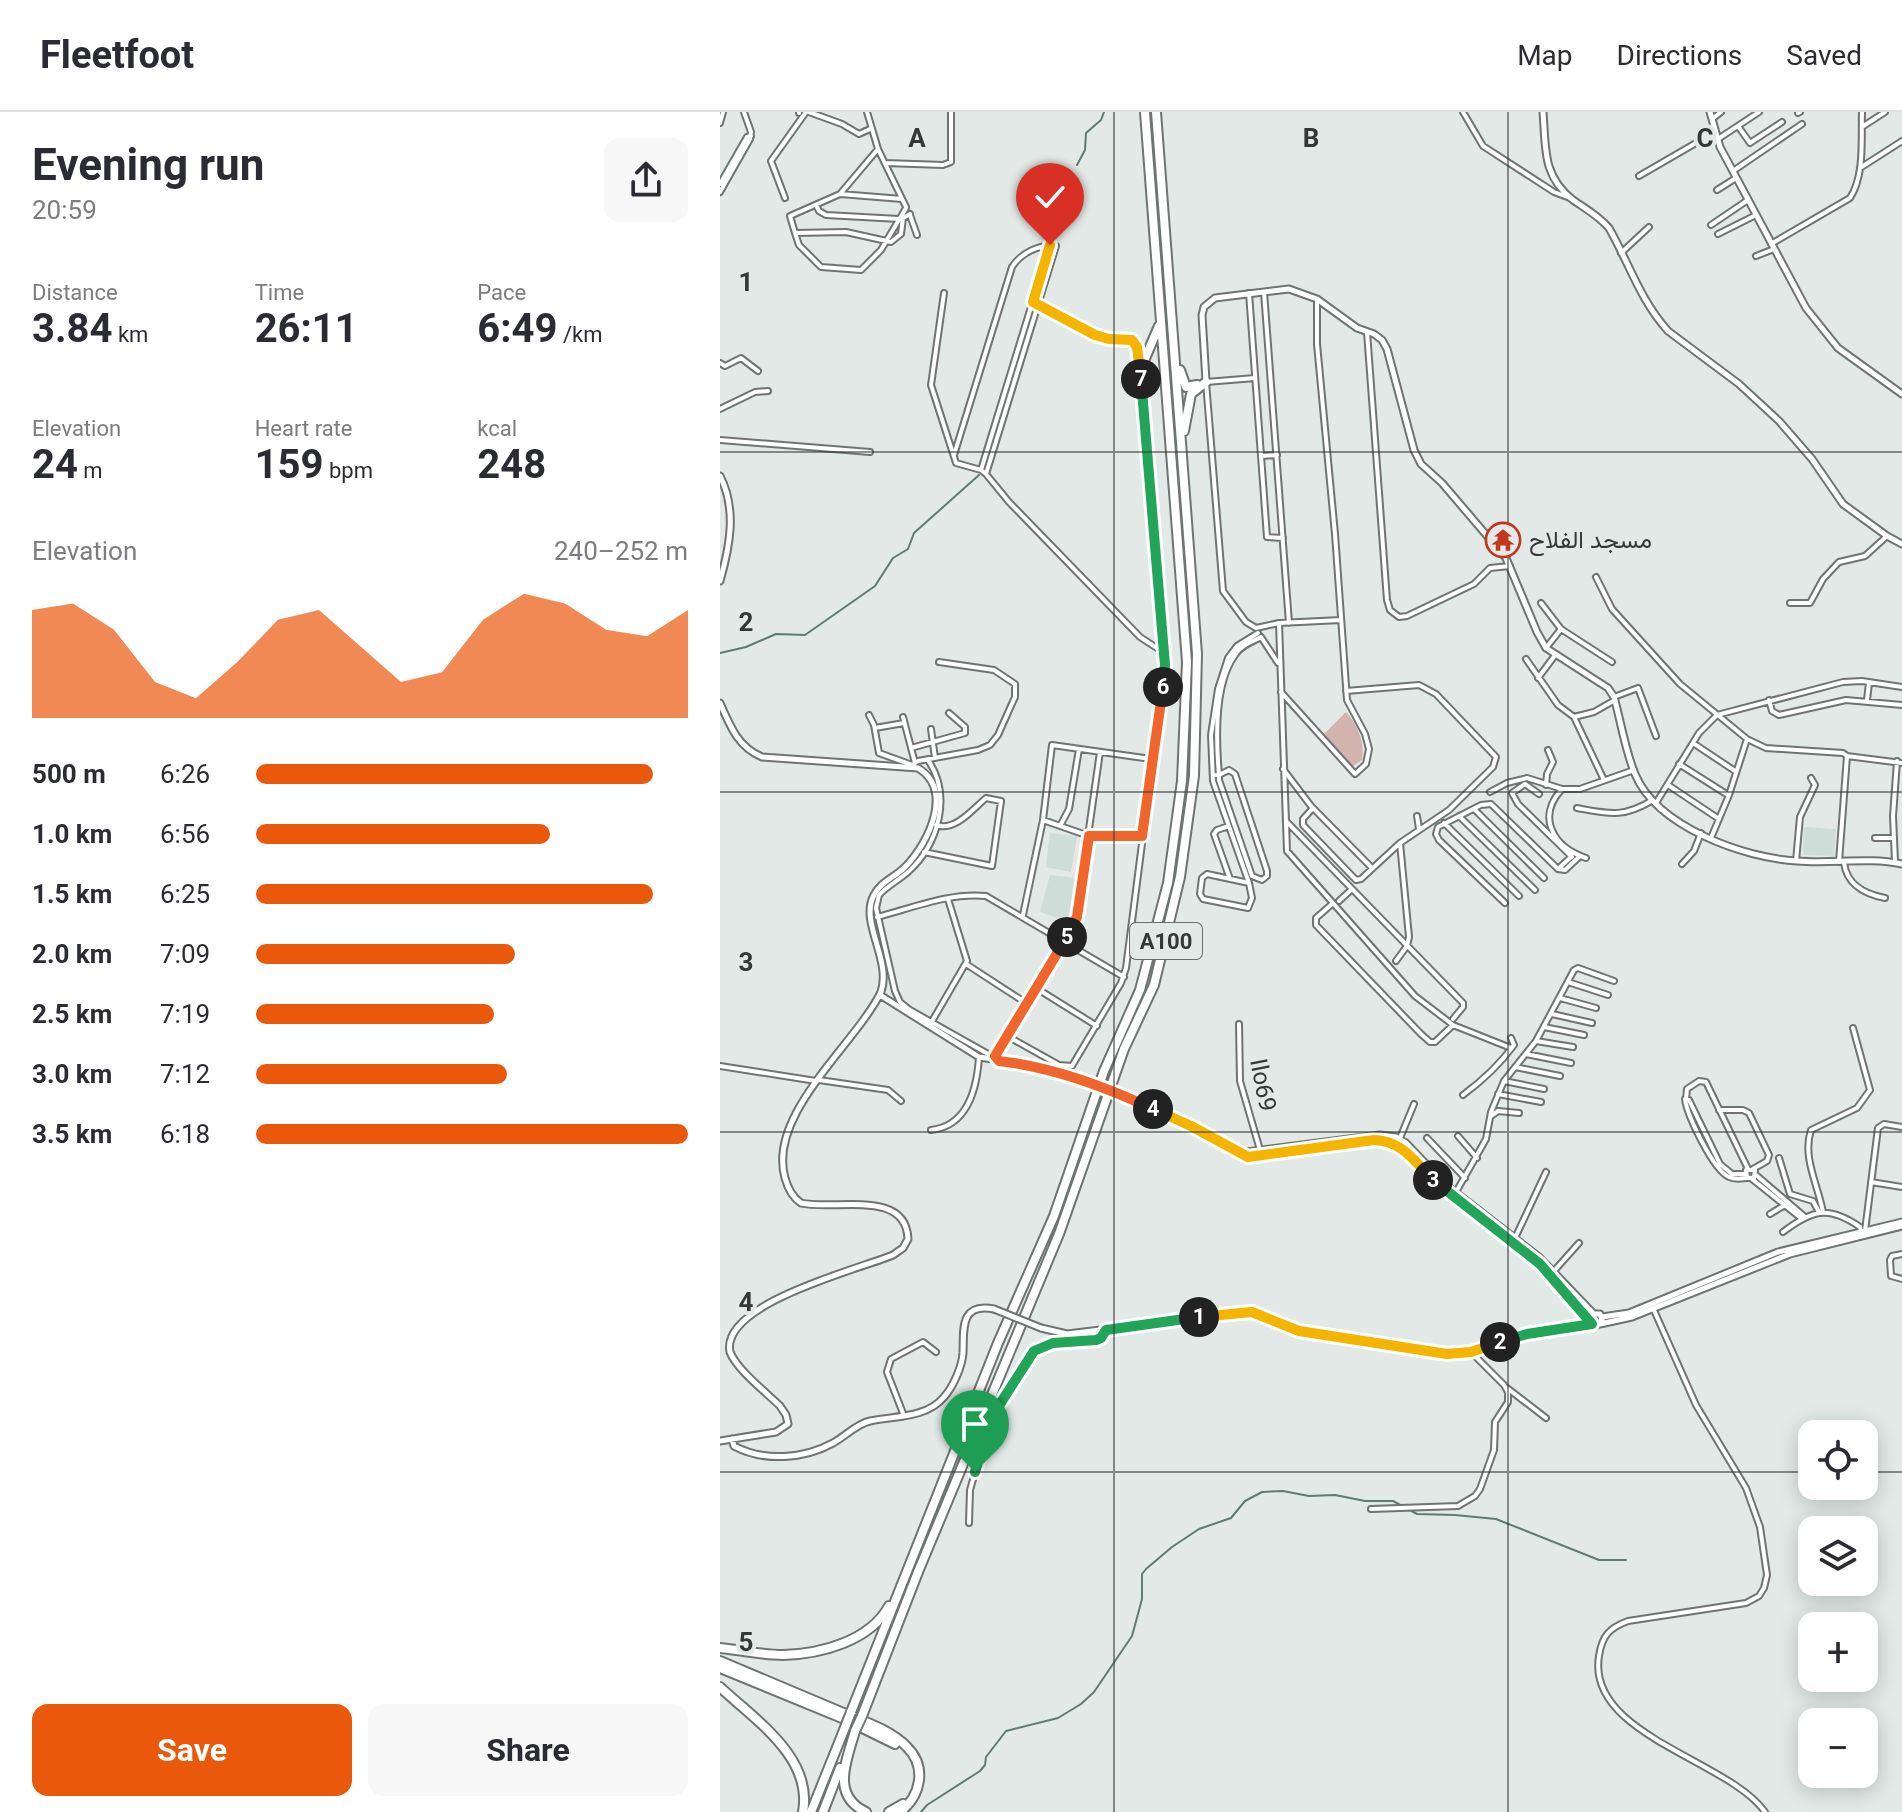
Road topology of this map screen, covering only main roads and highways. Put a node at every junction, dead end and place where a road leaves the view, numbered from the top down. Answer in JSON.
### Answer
{"nodes":[{"id":1,"x":1145,"y":112,"type":"edge"},
{"id":2,"x":1156,"y":112,"type":"edge"},
{"id":3,"x":1543,"y":112,"type":"edge"},
{"id":4,"x":1711,"y":115,"type":"edge"},
{"id":5,"x":1161,"y":321,"type":"junction"},
{"id":6,"x":1175,"y":350,"type":"junction"},
{"id":7,"x":1140,"y":370,"type":"road end"},
{"id":8,"x":1206,"y":382,"type":"junction"},
{"id":9,"x":1902,"y":394,"type":"edge"},
{"id":10,"x":1182,"y":443,"type":"junction"},
{"id":11,"x":720,"y":476,"type":"edge"},
{"id":12,"x":723,"y":490,"type":"edge"},
{"id":13,"x":1902,"y":544,"type":"edge"},
{"id":14,"x":721,"y":572,"type":"edge"},
{"id":15,"x":720,"y":581,"type":"edge"},
{"id":16,"x":720,"y":703,"type":"edge"},
{"id":17,"x":1902,"y":864,"type":"edge"},
{"id":18,"x":880,"y":995,"type":"junction"},
{"id":19,"x":1237,"y":1153,"type":"junction"},
{"id":20,"x":1455,"y":1195,"type":"junction"},
{"id":21,"x":1902,"y":1224,"type":"edge"},
{"id":22,"x":1602,"y":1317,"type":"junction"},
{"id":23,"x":1592,"y":1318,"type":"junction"},
{"id":24,"x":1599,"y":1324,"type":"junction"},
{"id":25,"x":732,"y":1439,"type":"junction"},
{"id":26,"x":720,"y":1441,"type":"edge"},
{"id":27,"x":907,"y":1569,"type":"junction"},
{"id":28,"x":720,"y":1648,"type":"edge"},
{"id":29,"x":720,"y":1661,"type":"edge"},
{"id":30,"x":720,"y":1668,"type":"edge"},
{"id":31,"x":720,"y":1687,"type":"edge"},
{"id":32,"x":855,"y":1731,"type":"junction"},
{"id":33,"x":803,"y":1812,"type":"edge"},
{"id":34,"x":811,"y":1812,"type":"edge"},
{"id":35,"x":823,"y":1812,"type":"edge"},
{"id":36,"x":866,"y":1812,"type":"edge"},
{"id":37,"x":889,"y":1812,"type":"edge"},
{"id":38,"x":900,"y":1812,"type":"edge"}],
"edges":[{"from":1,"to":5,"type":"highway","number":"A100"},
{"from":2,"to":6,"type":"highway","number":"A100"},
{"from":3,"to":13,"type":"main road"},
{"from":4,"to":9,"type":"main road"},
{"from":5,"to":7,"type":"highway"},
{"from":5,"to":27,"type":"highway","number":"A100"},
{"from":6,"to":8,"type":"highway"},
{"from":6,"to":10,"type":"highway","number":"A100"},
{"from":8,"to":10,"type":"highway"},
{"from":8,"to":17,"type":"main road"},
{"from":10,"to":32,"type":"highway","number":"A100","bridge":true},
{"from":11,"to":12,"type":"main road"},
{"from":12,"to":14,"type":"main road"},
{"from":14,"to":15,"type":"main road"},
{"from":16,"to":18,"type":"main road"},
{"from":18,"to":19,"type":"main road","bridge":true},
{"from":18,"to":25,"type":"main road"},
{"from":19,"to":20,"type":"main road"},
{"from":19,"to":20,"type":"main road"},
{"from":20,"to":23,"type":"main road"},
{"from":20,"to":23,"type":"main road"},
{"from":21,"to":22,"type":"main road"},
{"from":21,"to":24,"type":"main road"},
{"from":22,"to":23,"type":"main road"},
{"from":22,"to":24,"type":"main road"},
{"from":23,"to":24,"type":"main road"},
{"from":23,"to":25,"type":"main road","bridge":true},
{"from":25,"to":26,"type":"main road"},
{"from":27,"to":28,"type":"highway"},
{"from":27,"to":34,"type":"highway","number":"A100","bridge":true},
{"from":29,"to":38,"type":"highway"},
{"from":30,"to":37,"type":"highway"},
{"from":31,"to":33,"type":"highway"},
{"from":32,"to":35,"type":"highway","number":"A100"},
{"from":32,"to":36,"type":"highway"}]}
